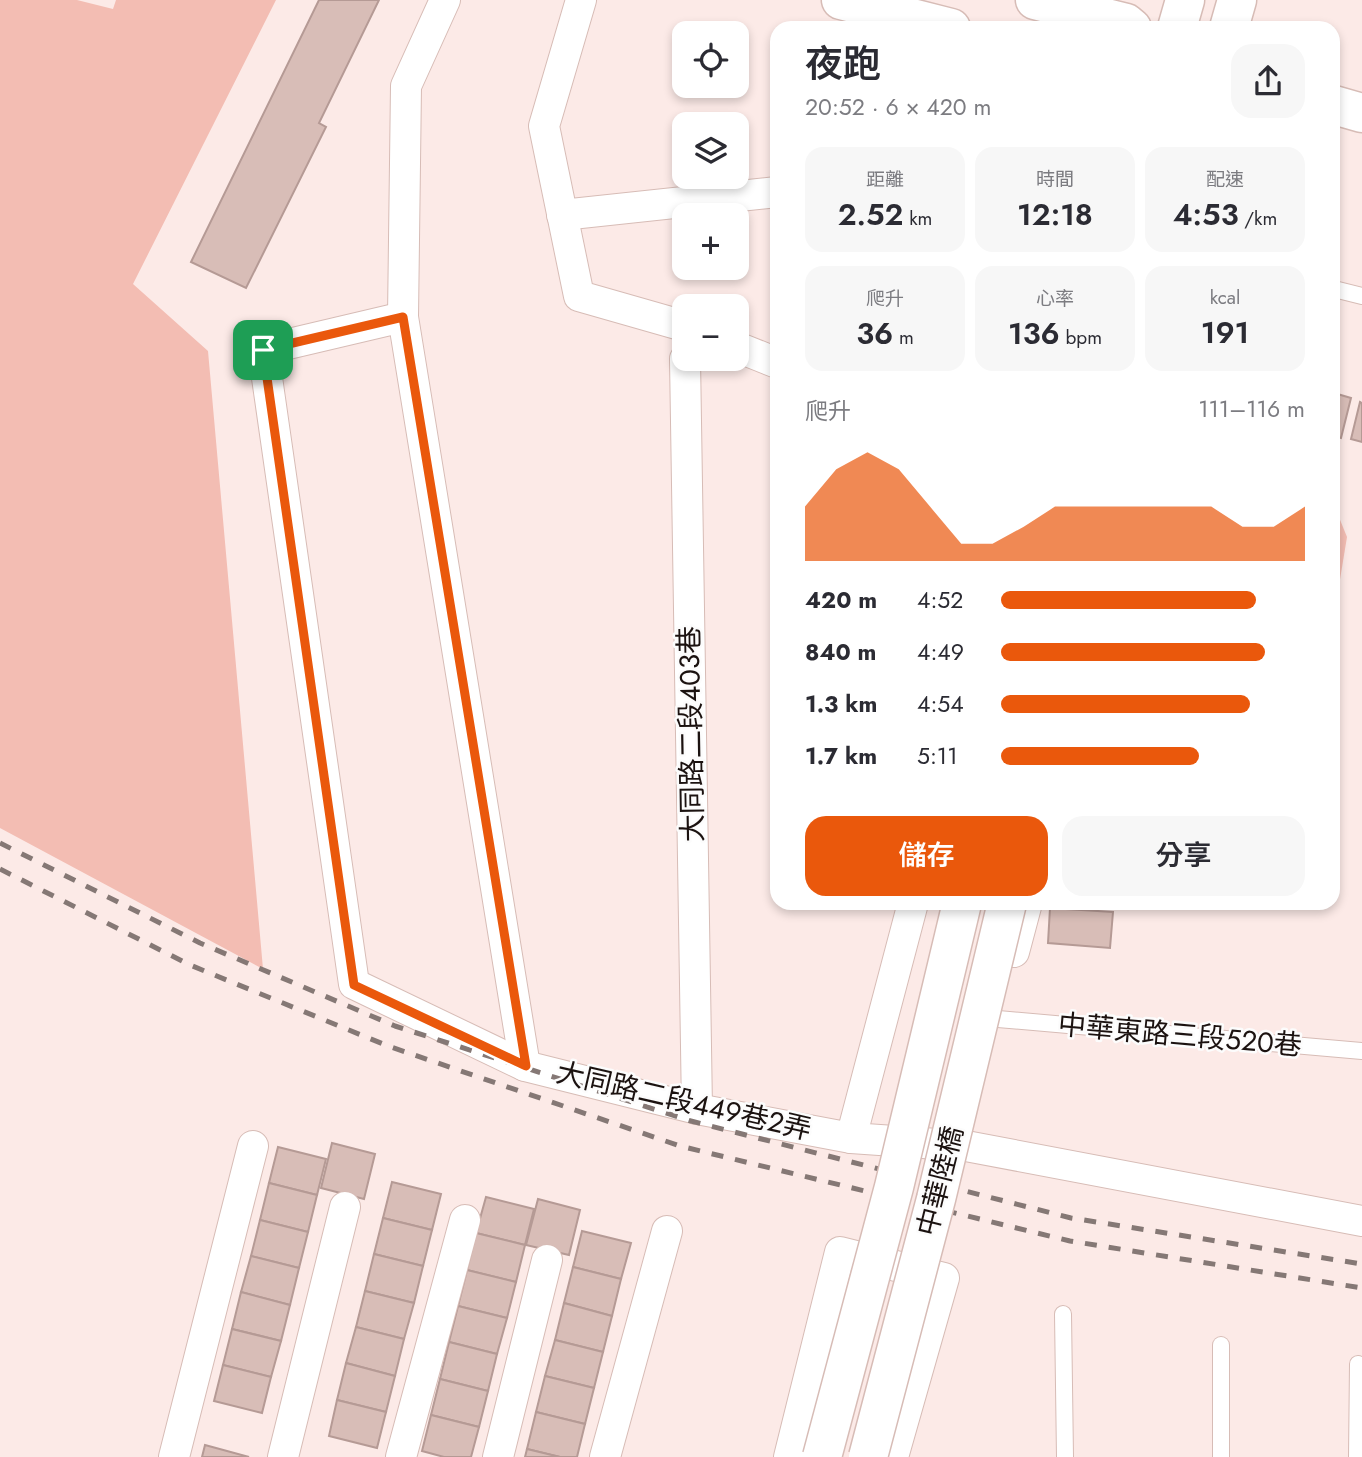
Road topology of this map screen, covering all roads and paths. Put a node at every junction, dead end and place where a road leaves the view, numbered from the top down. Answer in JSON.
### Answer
{"nodes":[{"id":1,"x":445,"y":0,"type":"edge"},
{"id":2,"x":581,"y":0,"type":"edge"},
{"id":3,"x":841,"y":0,"type":"edge"},
{"id":4,"x":1035,"y":0,"type":"edge"},
{"id":5,"x":1185,"y":0,"type":"edge"},
{"id":6,"x":1237,"y":0,"type":"edge"},
{"id":7,"x":914,"y":21,"type":"edge"},
{"id":8,"x":1118,"y":21,"type":"edge"},
{"id":9,"x":1179,"y":21,"type":"edge"},
{"id":10,"x":1230,"y":21,"type":"edge"},
{"id":11,"x":1340,"y":107,"type":"edge"},
{"id":12,"x":1362,"y":113,"type":"edge"},
{"id":13,"x":770,"y":193,"type":"edge"},
{"id":14,"x":562,"y":215,"type":"junction"},
{"id":15,"x":1340,"y":290,"type":"edge"},
{"id":16,"x":1362,"y":296,"type":"edge"},
{"id":17,"x":403,"y":317,"type":"junction"},
{"id":18,"x":672,"y":323,"type":"edge"},
{"id":19,"x":749,"y":352,"type":"edge"},
{"id":20,"x":770,"y":360,"type":"edge"},
{"id":21,"x":685,"y":371,"type":"edge"},
{"id":22,"x":911,"y":910,"type":"edge"},
{"id":23,"x":960,"y":910,"type":"edge"},
{"id":24,"x":1005,"y":910,"type":"edge"},
{"id":25,"x":1025,"y":910,"type":"edge"},
{"id":26,"x":998,"y":1019,"type":"junction"},
{"id":27,"x":1362,"y":1051,"type":"edge"},
{"id":28,"x":526,"y":1066,"type":"junction"},
{"id":29,"x":697,"y":1108,"type":"junction"},
{"id":30,"x":851,"y":1138,"type":"junction"},
{"id":31,"x":253,"y":1146,"type":"dead end"},
{"id":32,"x":966,"y":1146,"type":"junction"},
{"id":33,"x":345,"y":1207,"type":"dead end"},
{"id":34,"x":465,"y":1220,"type":"dead end"},
{"id":35,"x":1362,"y":1221,"type":"edge"},
{"id":36,"x":667,"y":1231,"type":"dead end"},
{"id":37,"x":547,"y":1260,"type":"dead end"},
{"id":38,"x":1063,"y":1314,"type":"dead end"},
{"id":39,"x":1221,"y":1345,"type":"dead end"},
{"id":40,"x":1358,"y":1364,"type":"dead end"},
{"id":41,"x":174,"y":1457,"type":"edge"},
{"id":42,"x":283,"y":1457,"type":"edge"},
{"id":43,"x":401,"y":1457,"type":"edge"},
{"id":44,"x":498,"y":1457,"type":"edge"},
{"id":45,"x":606,"y":1457,"type":"edge"},
{"id":46,"x":789,"y":1457,"type":"edge"},
{"id":47,"x":822,"y":1457,"type":"edge"},
{"id":48,"x":868,"y":1457,"type":"edge"},
{"id":49,"x":893,"y":1457,"type":"edge"},
{"id":50,"x":1065,"y":1457,"type":"edge"},
{"id":51,"x":1221,"y":1457,"type":"edge"},
{"id":52,"x":1357,"y":1457,"type":"edge"}],
"edges":[{"from":1,"to":17,"type":"street"},
{"from":2,"to":14,"type":"street"},
{"from":3,"to":7,"type":"main road"},
{"from":4,"to":8,"type":"main road"},
{"from":5,"to":9,"type":"main road"},
{"from":6,"to":10,"type":"main road"},
{"from":11,"to":12,"type":"main road"},
{"from":13,"to":14,"type":"street"},
{"from":14,"to":18,"type":"street"},
{"from":15,"to":16,"type":"lane"},
{"from":17,"to":28,"type":"street"},
{"from":17,"to":28,"type":"street","name":"大同路二段449巷2弄"},
{"from":19,"to":20,"type":"street"},
{"from":21,"to":29,"type":"street","name":"大同路二段403巷"},
{"from":22,"to":30,"type":"street"},
{"from":23,"to":47,"type":"main road","name":"中華陸橋","bridge":true},
{"from":24,"to":48,"type":"main road","name":"中華陸橋","bridge":true},
{"from":25,"to":26,"type":"street"},
{"from":26,"to":27,"type":"lane","name":"中華東路三段520巷"},
{"from":26,"to":32,"type":"street"},
{"from":28,"to":29,"type":"street","name":"大同路二段449巷2弄"},
{"from":29,"to":30,"type":"street","name":"大同路二段449巷2弄"},
{"from":30,"to":32,"type":"street","name":"大同路二段449巷2弄"},
{"from":31,"to":41,"type":"street"},
{"from":32,"to":35,"type":"street","name":"大同路二段449巷2弄"},
{"from":33,"to":42,"type":"street"},
{"from":34,"to":43,"type":"street"},
{"from":36,"to":45,"type":"street"},
{"from":37,"to":44,"type":"street"},
{"from":38,"to":50,"type":"lane"},
{"from":39,"to":51,"type":"lane"},
{"from":40,"to":52,"type":"lane"},
{"from":46,"to":49,"type":"street"}]}
